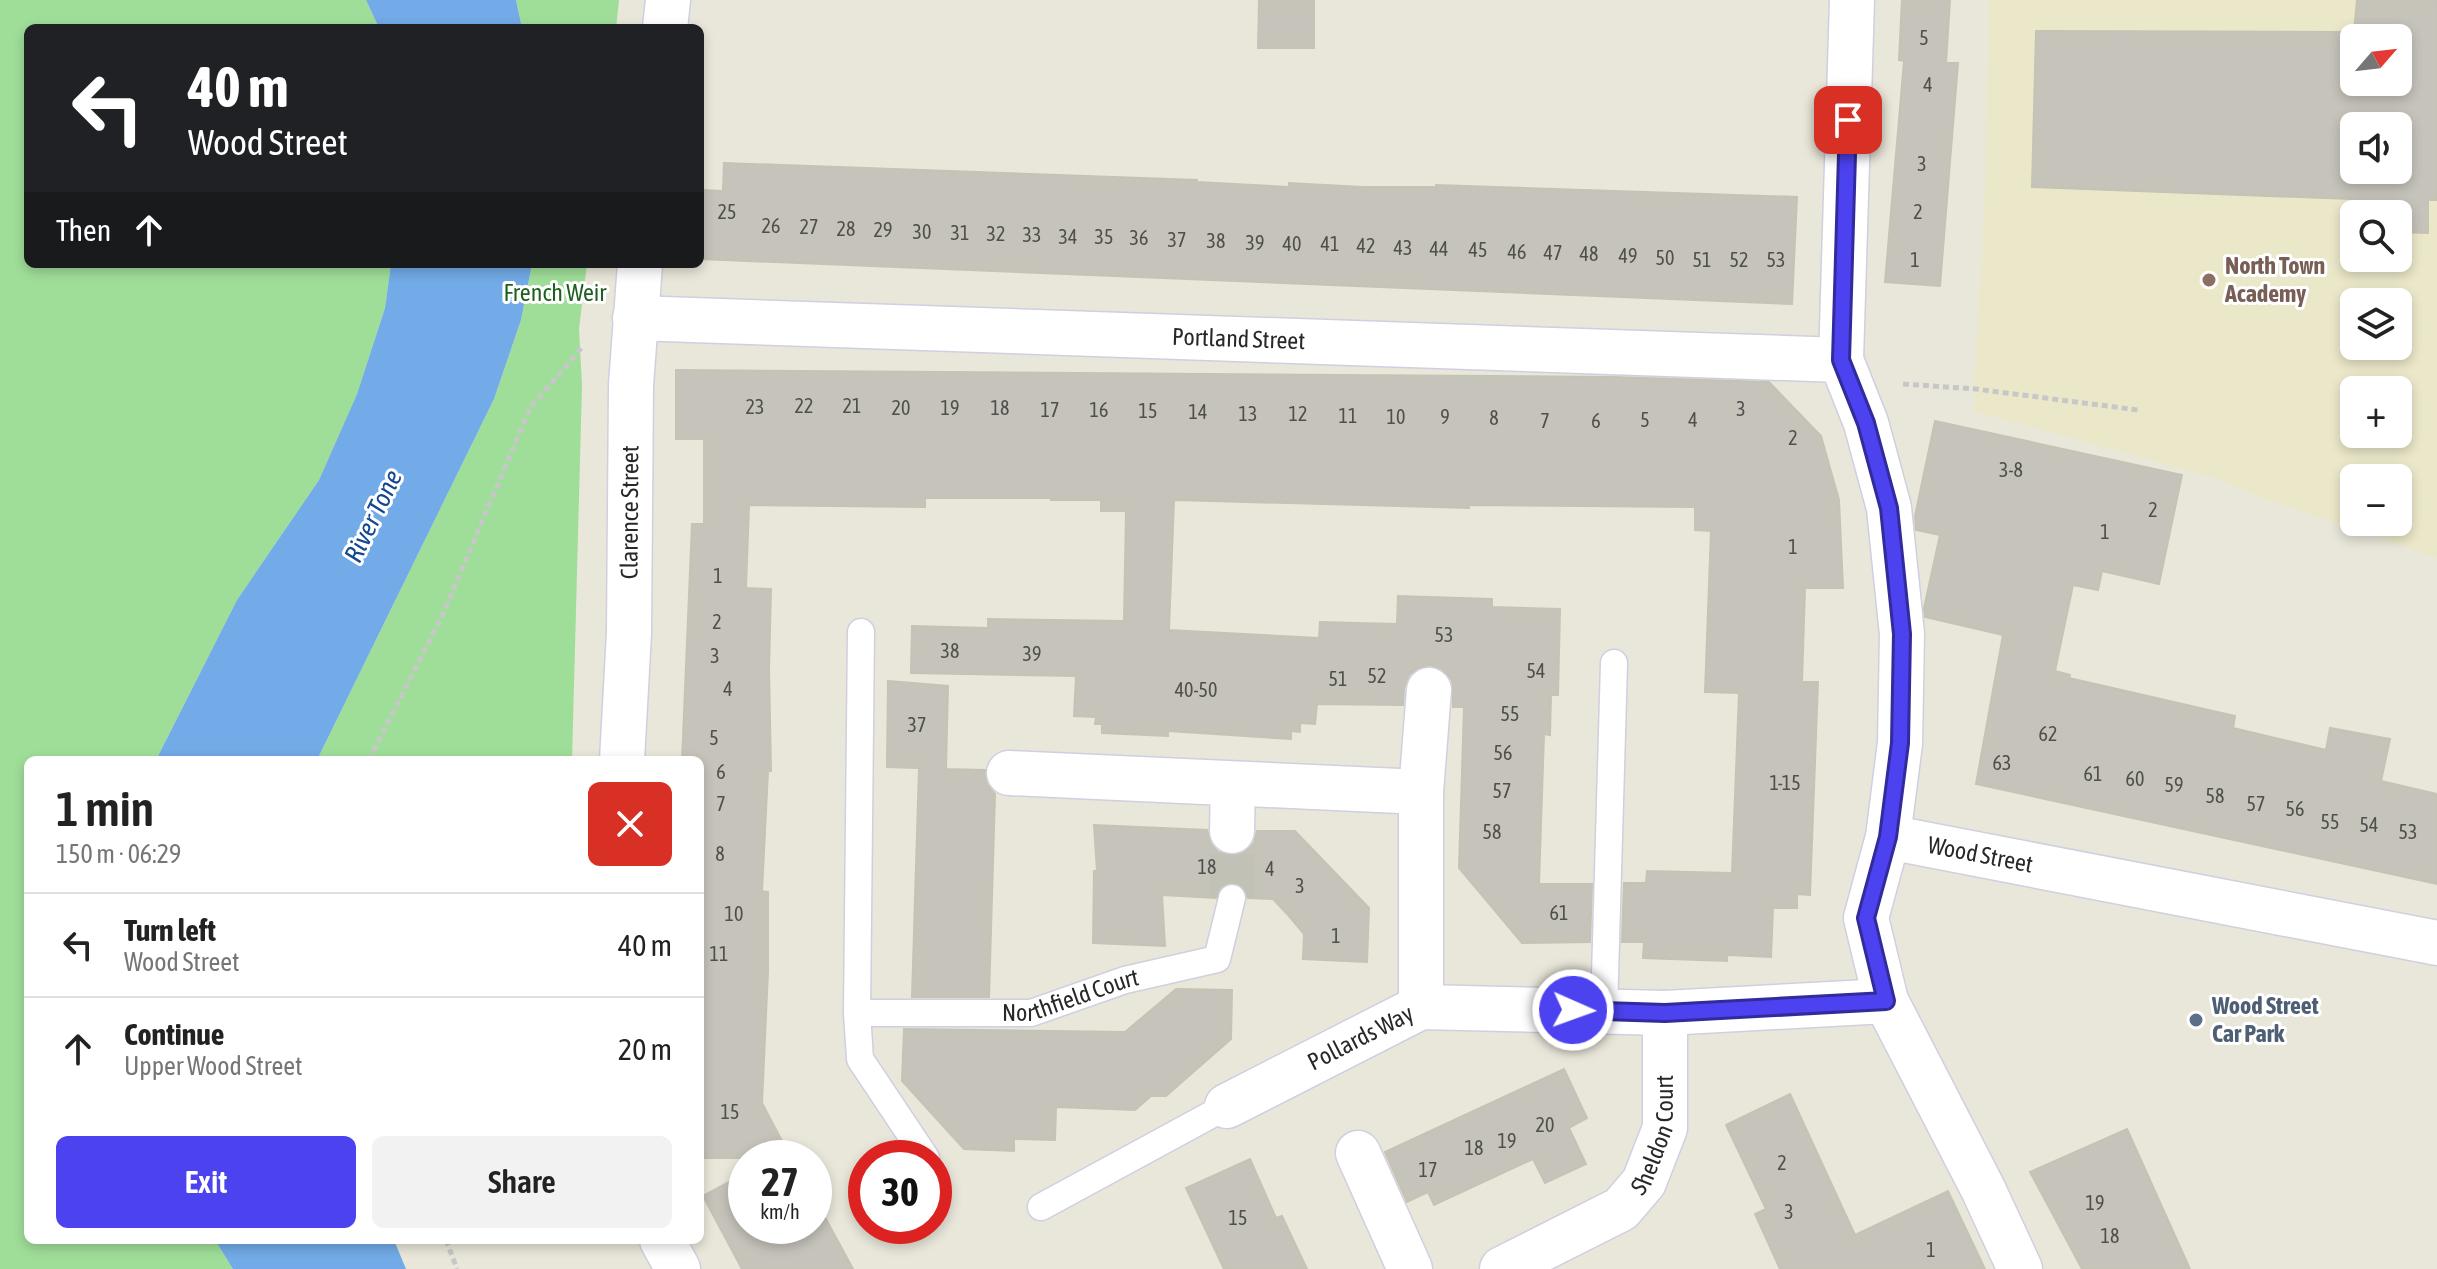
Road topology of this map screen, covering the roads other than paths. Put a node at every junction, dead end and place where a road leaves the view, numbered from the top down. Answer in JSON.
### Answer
{"nodes":[{"id":1,"x":668,"y":0,"type":"edge"},
{"id":2,"x":1852,"y":0,"type":"edge"},
{"id":3,"x":665,"y":24,"type":"edge"},
{"id":4,"x":640,"y":268,"type":"edge"},
{"id":5,"x":635,"y":318,"type":"junction"},
{"id":6,"x":1846,"y":371,"type":"junction"},
{"id":7,"x":861,"y":632,"type":"dead end"},
{"id":8,"x":1614,"y":663,"type":"dead end"},
{"id":9,"x":1429,"y":690,"type":"dead end"},
{"id":10,"x":622,"y":756,"type":"edge"},
{"id":11,"x":1009,"y":773,"type":"dead end"},
{"id":12,"x":1233,"y":785,"type":"junction"},
{"id":13,"x":1421,"y":792,"type":"junction"},
{"id":14,"x":1232,"y":831,"type":"tunnel mouth"},
{"id":15,"x":1888,"y":837,"type":"junction"},
{"id":16,"x":1232,"y":898,"type":"tunnel mouth"},
{"id":17,"x":2437,"y":943,"type":"edge"},
{"id":18,"x":1886,"y":1001,"type":"junction"},
{"id":19,"x":1421,"y":1007,"type":"junction"},
{"id":20,"x":1604,"y":1011,"type":"junction"},
{"id":21,"x":857,"y":1013,"type":"junction"},
{"id":22,"x":1665,"y":1013,"type":"junction"},
{"id":23,"x":1227,"y":1106,"type":"joint"},
{"id":24,"x":914,"y":1140,"type":"edge"},
{"id":25,"x":1358,"y":1153,"type":"dead end"},
{"id":26,"x":1041,"y":1207,"type":"dead end"},
{"id":27,"x":664,"y":1244,"type":"edge"},
{"id":28,"x":678,"y":1269,"type":"edge"},
{"id":29,"x":1410,"y":1269,"type":"edge"},
{"id":30,"x":1502,"y":1269,"type":"edge"},
{"id":31,"x":2020,"y":1269,"type":"edge"}],
"edges":[{"from":1,"to":3,"type":"street"},
{"from":2,"to":6,"type":"street"},
{"from":4,"to":5,"type":"street","name":"Clarence Street"},
{"from":5,"to":6,"type":"street","name":"Portland Street"},
{"from":5,"to":10,"type":"street","name":"Clarence Street"},
{"from":6,"to":15,"type":"street"},
{"from":7,"to":21,"type":"lane"},
{"from":8,"to":20,"type":"lane"},
{"from":9,"to":13,"type":"street"},
{"from":11,"to":12,"type":"street"},
{"from":12,"to":13,"type":"street"},
{"from":12,"to":14,"type":"street"},
{"from":13,"to":19,"type":"street"},
{"from":15,"to":17,"type":"street","name":"Wood Street"},
{"from":15,"to":18,"type":"street"},
{"from":16,"to":21,"type":"lane","name":"Northfield Court"},
{"from":18,"to":22,"type":"street","name":"Pollards Way"},
{"from":18,"to":31,"type":"street"},
{"from":19,"to":20,"type":"street","name":"Pollards Way"},
{"from":19,"to":23,"type":"street","name":"Pollards Way"},
{"from":20,"to":22,"type":"street","name":"Pollards Way"},
{"from":21,"to":24,"type":"lane"},
{"from":22,"to":30,"type":"street","name":"Sheldon Court"},
{"from":23,"to":26,"type":"lane"},
{"from":25,"to":29,"type":"street"},
{"from":27,"to":28,"type":"street"}]}
